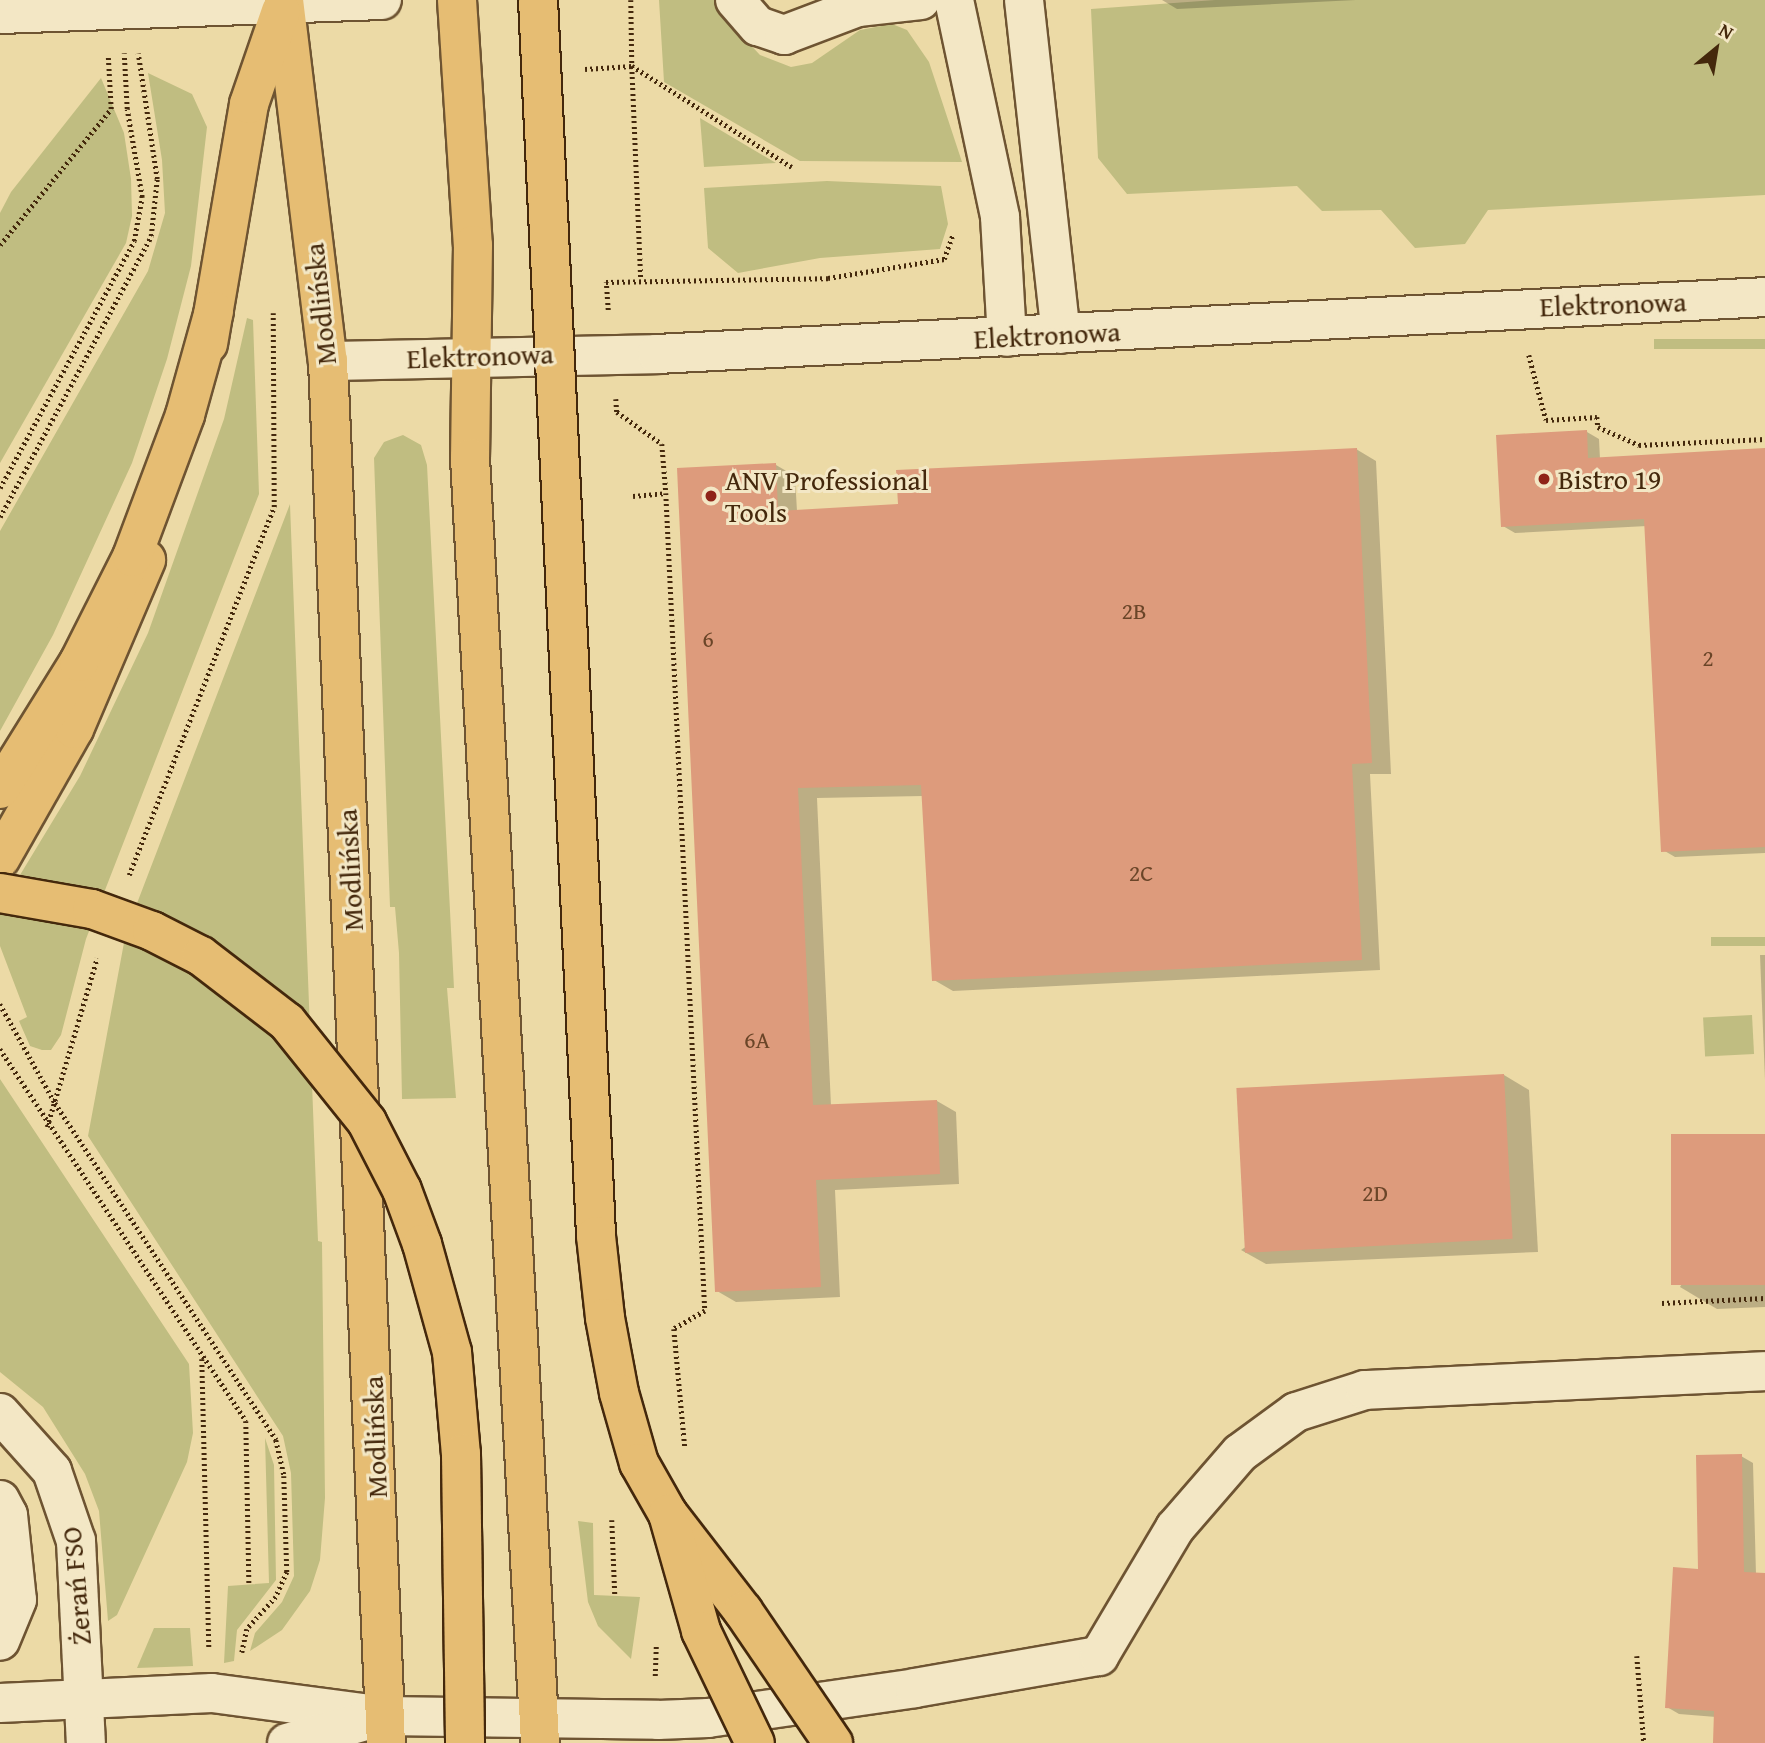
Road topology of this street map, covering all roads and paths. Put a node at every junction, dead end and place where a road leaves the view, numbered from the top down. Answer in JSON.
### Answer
{"nodes":[{"id":1,"x":382,"y":0,"type":"edge"},
{"id":2,"x":457,"y":0,"type":"edge"},
{"id":3,"x":538,"y":0,"type":"edge"},
{"id":4,"x":631,"y":0,"type":"edge"},
{"id":5,"x":734,"y":0,"type":"edge"},
{"id":6,"x":954,"y":0,"type":"edge"},
{"id":7,"x":1024,"y":0,"type":"edge"},
{"id":8,"x":284,"y":2,"type":"edge"},
{"id":9,"x":911,"y":2,"type":"edge"},
{"id":10,"x":857,"y":3,"type":"edge"},
{"id":11,"x":113,"y":10,"type":"junction"},
{"id":12,"x":0,"y":14,"type":"edge"},
{"id":13,"x":966,"y":58,"type":"junction"},
{"id":14,"x":632,"y":66,"type":"junction"},
{"id":15,"x":139,"y":67,"type":"dead end"},
{"id":16,"x":792,"y":167,"type":"dead end"},
{"id":17,"x":1000,"y":217,"type":"junction"},
{"id":18,"x":0,"y":245,"type":"edge"},
{"id":19,"x":641,"y":280,"type":"junction"},
{"id":20,"x":1765,"y":297,"type":"edge"},
{"id":21,"x":274,"y":299,"type":"dead end"},
{"id":22,"x":214,"y":311,"type":"junction"},
{"id":23,"x":1062,"y":334,"type":"junction"},
{"id":24,"x":1007,"y":337,"type":"junction"},
{"id":25,"x":611,"y":353,"type":"junction"},
{"id":26,"x":470,"y":356,"type":"junction"},
{"id":27,"x":328,"y":362,"type":"junction"},
{"id":28,"x":1532,"y":366,"type":"dead end"},
{"id":29,"x":1765,"y":439,"type":"edge"},
{"id":30,"x":0,"y":488,"type":"edge"},
{"id":31,"x":666,"y":493,"type":"junction"},
{"id":32,"x":633,"y":496,"type":"dead end"},
{"id":33,"x":0,"y":517,"type":"edge"},
{"id":34,"x":0,"y":789,"type":"edge"},
{"id":35,"x":0,"y":859,"type":"edge"},
{"id":36,"x":124,"y":889,"type":"dead end"},
{"id":37,"x":0,"y":893,"type":"edge"},
{"id":38,"x":99,"y":952,"type":"dead end"},
{"id":39,"x":0,"y":1004,"type":"edge"},
{"id":40,"x":0,"y":1049,"type":"edge"},
{"id":41,"x":55,"y":1103,"type":"junction"},
{"id":42,"x":47,"y":1127,"type":"junction"},
{"id":43,"x":1765,"y":1298,"type":"edge"},
{"id":44,"x":1662,"y":1303,"type":"dead end"},
{"id":45,"x":202,"y":1358,"type":"junction"},
{"id":46,"x":1765,"y":1371,"type":"edge"},
{"id":47,"x":0,"y":1413,"type":"edge"},
{"id":48,"x":683,"y":1459,"type":"dead end"},
{"id":49,"x":0,"y":1500,"type":"edge"},
{"id":50,"x":668,"y":1514,"type":"junction"},
{"id":51,"x":612,"y":1520,"type":"dead end"},
{"id":52,"x":249,"y":1584,"type":"dead end"},
{"id":53,"x":615,"y":1594,"type":"dead end"},
{"id":54,"x":658,"y":1632,"type":"dead end"},
{"id":55,"x":0,"y":1641,"type":"edge"},
{"id":56,"x":210,"y":1653,"type":"dead end"},
{"id":57,"x":1637,"y":1656,"type":"dead end"},
{"id":58,"x":242,"y":1659,"type":"dead end"},
{"id":59,"x":84,"y":1698,"type":"junction"},
{"id":60,"x":0,"y":1703,"type":"edge"},
{"id":61,"x":658,"y":1720,"type":"junction"},
{"id":62,"x":385,"y":1729,"type":"edge"},
{"id":63,"x":539,"y":1732,"type":"edge"},
{"id":64,"x":86,"y":1743,"type":"edge"},
{"id":65,"x":286,"y":1743,"type":"edge"},
{"id":66,"x":465,"y":1743,"type":"edge"},
{"id":67,"x":755,"y":1743,"type":"edge"},
{"id":68,"x":833,"y":1743,"type":"edge"},
{"id":69,"x":1644,"y":1743,"type":"edge"}],
"edges":[{"from":1,"to":8,"type":"street"},
{"from":2,"to":26,"type":"main road"},
{"from":3,"to":50,"type":"main road","bridge":true},
{"from":4,"to":14,"type":"path"},
{"from":5,"to":10,"type":"street"},
{"from":6,"to":13,"type":"street"},
{"from":7,"to":23,"type":"street"},
{"from":8,"to":11,"type":"street"},
{"from":8,"to":22,"type":"main road"},
{"from":8,"to":27,"type":"main road","name":"Modlińska"},
{"from":9,"to":10,"type":"street"},
{"from":9,"to":13,"type":"street"},
{"from":11,"to":12,"type":"street"},
{"from":11,"to":18,"type":"path"},
{"from":11,"to":30,"type":"path"},
{"from":13,"to":17,"type":"street"},
{"from":14,"to":16,"type":"path"},
{"from":14,"to":19,"type":"path"},
{"from":15,"to":33,"type":"path"},
{"from":17,"to":19,"type":"path"},
{"from":17,"to":24,"type":"street"},
{"from":19,"to":25,"type":"path"},
{"from":20,"to":23,"type":"street","name":"Elektronowa"},
{"from":21,"to":36,"type":"path"},
{"from":22,"to":34,"type":"main road"},
{"from":22,"to":35,"type":"main road"},
{"from":23,"to":24,"type":"street","name":"Elektronowa"},
{"from":24,"to":25,"type":"street","name":"Elektronowa"},
{"from":25,"to":26,"type":"street","name":"Elektronowa"},
{"from":25,"to":31,"type":"path"},
{"from":26,"to":27,"type":"street","name":"Elektronowa"},
{"from":26,"to":63,"type":"main road"},
{"from":27,"to":62,"type":"main road","name":"Modlińska"},
{"from":28,"to":29,"type":"path"},
{"from":31,"to":32,"type":"path"},
{"from":31,"to":48,"type":"path"},
{"from":37,"to":66,"type":"main road","bridge":true},
{"from":38,"to":41,"type":"path"},
{"from":39,"to":41,"type":"path"},
{"from":40,"to":42,"type":"path"},
{"from":41,"to":42,"type":"path"},
{"from":41,"to":58,"type":"path"},
{"from":42,"to":45,"type":"path"},
{"from":43,"to":44,"type":"path"},
{"from":45,"to":52,"type":"path"},
{"from":45,"to":56,"type":"path"},
{"from":46,"to":61,"type":"street"},
{"from":47,"to":59,"type":"street","name":"Żerań FSO"},
{"from":49,"to":55,"type":"street"},
{"from":50,"to":67,"type":"main road","bridge":true},
{"from":50,"to":68,"type":"main road","bridge":true},
{"from":51,"to":53,"type":"path"},
{"from":54,"to":61,"type":"path"},
{"from":57,"to":69,"type":"path"},
{"from":59,"to":60,"type":"street"},
{"from":59,"to":62,"type":"street"},
{"from":59,"to":64,"type":"street","name":"Żerań FSO"},
{"from":61,"to":63,"type":"street"},
{"from":62,"to":63,"type":"street"},
{"from":62,"to":65,"type":"street"}]}
